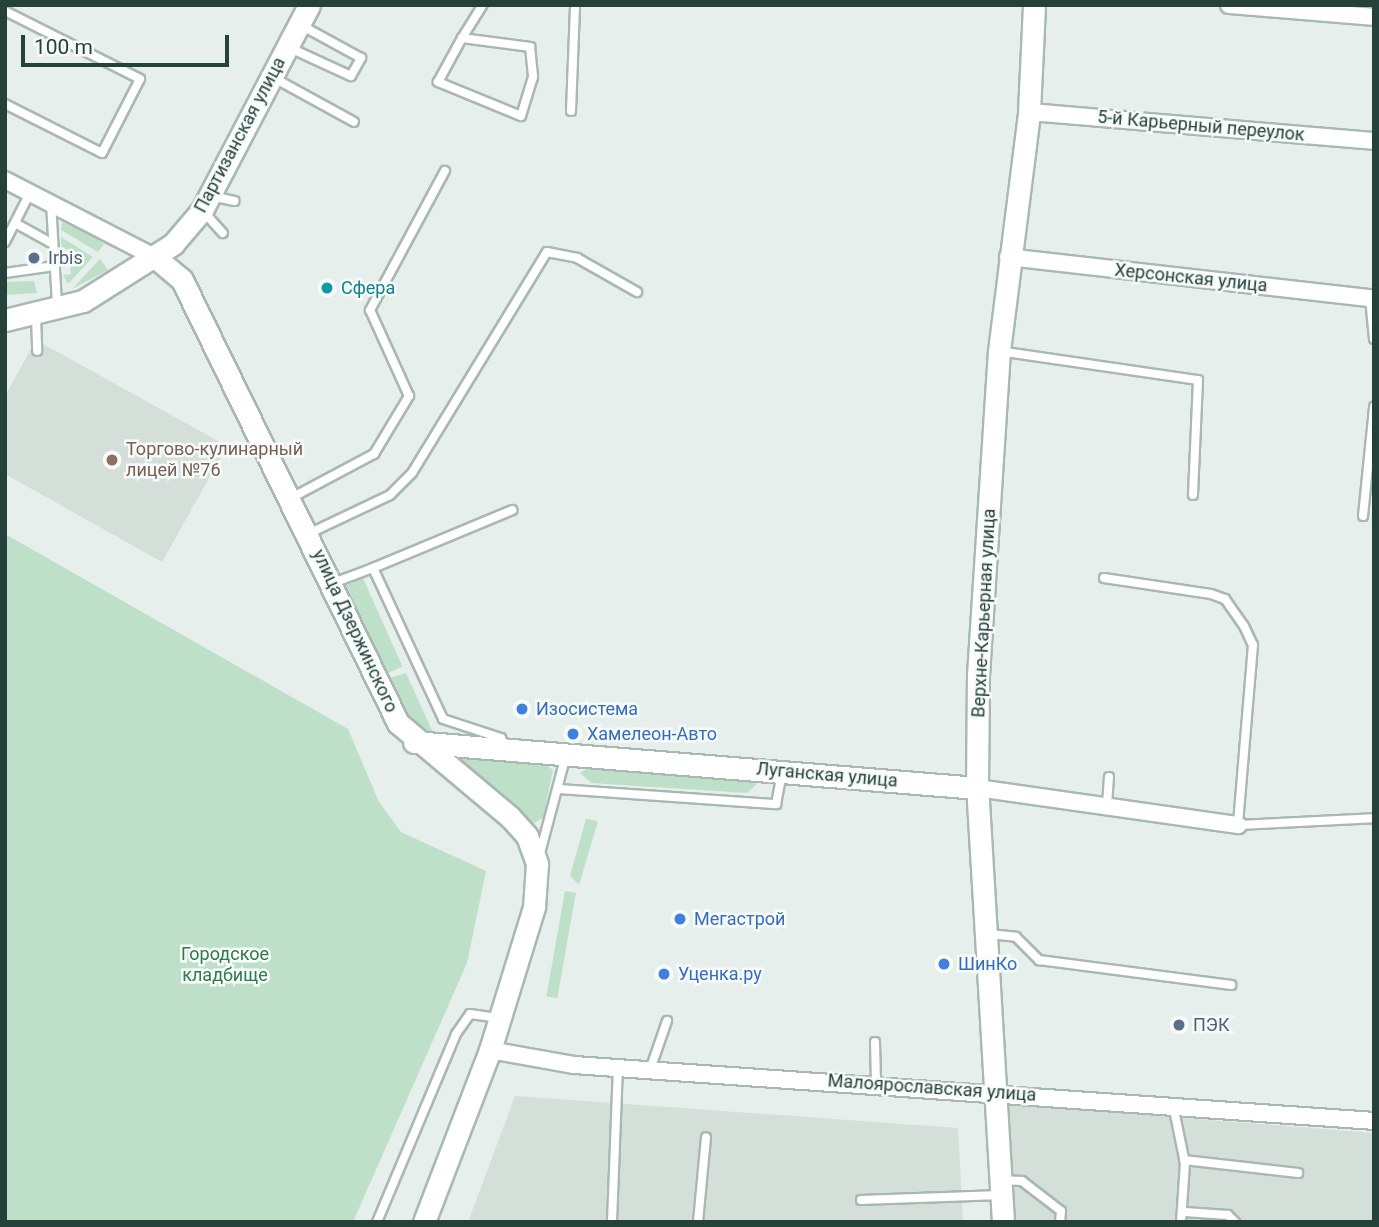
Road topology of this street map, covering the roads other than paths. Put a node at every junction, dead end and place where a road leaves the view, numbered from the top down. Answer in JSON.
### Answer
{"nodes":[{"id":1,"x":18,"y":5,"type":"edge"},
{"id":2,"x":483,"y":5,"type":"edge"},
{"id":3,"x":575,"y":5,"type":"edge"},
{"id":4,"x":1034,"y":5,"type":"edge"},
{"id":5,"x":1229,"y":5,"type":"edge"},
{"id":6,"x":9,"y":13,"type":"edge"},
{"id":7,"x":304,"y":15,"type":"edge"},
{"id":8,"x":1374,"y":17,"type":"edge"},
{"id":9,"x":462,"y":38,"type":"junction"},
{"id":10,"x":287,"y":47,"type":"junction"},
{"id":11,"x":272,"y":77,"type":"junction"},
{"id":12,"x":5,"y":104,"type":"edge"},
{"id":13,"x":571,"y":111,"type":"dead end"},
{"id":14,"x":1029,"y":111,"type":"junction"},
{"id":15,"x":354,"y":122,"type":"dead end"},
{"id":16,"x":1374,"y":141,"type":"edge"},
{"id":17,"x":445,"y":171,"type":"dead end"},
{"id":18,"x":5,"y":180,"type":"edge"},
{"id":19,"x":30,"y":193,"type":"junction"},
{"id":20,"x":234,"y":201,"type":"dead end"},
{"id":21,"x":206,"y":202,"type":"junction"},
{"id":22,"x":51,"y":203,"type":"junction"},
{"id":23,"x":15,"y":223,"type":"junction"},
{"id":24,"x":223,"y":233,"type":"dead end"},
{"id":25,"x":5,"y":242,"type":"edge"},
{"id":26,"x":53,"y":244,"type":"junction"},
{"id":27,"x":1008,"y":257,"type":"junction"},
{"id":28,"x":156,"y":258,"type":"junction"},
{"id":29,"x":55,"y":266,"type":"junction"},
{"id":30,"x":5,"y":273,"type":"edge"},
{"id":31,"x":637,"y":292,"type":"dead end"},
{"id":32,"x":1372,"y":298,"type":"edge"},
{"id":33,"x":58,"y":311,"type":"junction"},
{"id":34,"x":36,"y":316,"type":"junction"},
{"id":35,"x":5,"y":320,"type":"edge"},
{"id":36,"x":1374,"y":339,"type":"edge"},
{"id":37,"x":37,"y":351,"type":"dead end"},
{"id":38,"x":999,"y":351,"type":"junction"},
{"id":39,"x":1374,"y":407,"type":"edge"},
{"id":40,"x":1193,"y":495,"type":"dead end"},
{"id":41,"x":293,"y":497,"type":"junction"},
{"id":42,"x":512,"y":510,"type":"dead end"},
{"id":43,"x":1363,"y":516,"type":"dead end"},
{"id":44,"x":310,"y":533,"type":"junction"},
{"id":45,"x":373,"y":568,"type":"junction"},
{"id":46,"x":1104,"y":578,"type":"dead end"},
{"id":47,"x":332,"y":583,"type":"junction"},
{"id":48,"x":414,"y":742,"type":"junction"},
{"id":49,"x":505,"y":750,"type":"junction"},
{"id":50,"x":566,"y":755,"type":"junction"},
{"id":51,"x":783,"y":771,"type":"junction"},
{"id":52,"x":1109,"y":777,"type":"dead end"},
{"id":53,"x":977,"y":788,"type":"junction"},
{"id":54,"x":559,"y":789,"type":"junction"},
{"id":55,"x":1107,"y":805,"type":"junction"},
{"id":56,"x":1374,"y":818,"type":"edge"},
{"id":57,"x":1238,"y":825,"type":"junction"},
{"id":58,"x":537,"y":864,"type":"junction"},
{"id":59,"x":986,"y":934,"type":"junction"},
{"id":60,"x":1231,"y":985,"type":"dead end"},
{"id":61,"x":500,"y":1019,"type":"junction"},
{"id":62,"x":667,"y":1021,"type":"dead end"},
{"id":63,"x":875,"y":1042,"type":"dead end"},
{"id":64,"x":490,"y":1050,"type":"junction"},
{"id":65,"x":618,"y":1068,"type":"junction"},
{"id":66,"x":650,"y":1070,"type":"junction"},
{"id":67,"x":876,"y":1084,"type":"junction"},
{"id":68,"x":995,"y":1091,"type":"junction"},
{"id":69,"x":1173,"y":1105,"type":"junction"},
{"id":70,"x":1373,"y":1119,"type":"edge"},
{"id":71,"x":706,"y":1137,"type":"dead end"},
{"id":72,"x":1184,"y":1160,"type":"junction"},
{"id":73,"x":1298,"y":1173,"type":"dead end"},
{"id":74,"x":1002,"y":1187,"type":"junction"},
{"id":75,"x":861,"y":1200,"type":"dead end"},
{"id":76,"x":1185,"y":1212,"type":"junction"},
{"id":77,"x":377,"y":1222,"type":"edge"},
{"id":78,"x":424,"y":1222,"type":"edge"},
{"id":79,"x":612,"y":1222,"type":"edge"},
{"id":80,"x":698,"y":1222,"type":"edge"},
{"id":81,"x":1003,"y":1222,"type":"edge"},
{"id":82,"x":1060,"y":1222,"type":"edge"},
{"id":83,"x":1181,"y":1222,"type":"edge"},
{"id":84,"x":1235,"y":1222,"type":"edge"}],
"edges":[{"from":1,"to":6,"type":"lane"},
{"from":2,"to":9,"type":"lane"},
{"from":3,"to":13,"type":"lane"},
{"from":4,"to":14,"type":"street","name":"Верхне-Карьерная улица"},
{"from":5,"to":8,"type":"street"},
{"from":6,"to":12,"type":"lane"},
{"from":7,"to":10,"type":"street","name":"Партизанская улица"},
{"from":7,"to":10,"type":"lane"},
{"from":9,"to":9,"type":"lane"},
{"from":10,"to":11,"type":"street","name":"Партизанская улица"},
{"from":11,"to":15,"type":"lane"},
{"from":11,"to":21,"type":"street","name":"Партизанская улица"},
{"from":14,"to":16,"type":"street","name":"5-й Карьерный переулок"},
{"from":14,"to":27,"type":"street","name":"Верхне-Карьерная улица"},
{"from":17,"to":41,"type":"lane"},
{"from":18,"to":19,"type":"street","name":"улица Дзержинского"},
{"from":19,"to":22,"type":"street","name":"улица Дзержинского"},
{"from":19,"to":23,"type":"lane"},
{"from":20,"to":21,"type":"lane"},
{"from":21,"to":24,"type":"lane"},
{"from":21,"to":28,"type":"street","name":"Партизанская улица"},
{"from":22,"to":26,"type":"lane"},
{"from":22,"to":28,"type":"street","name":"улица Дзержинского"},
{"from":23,"to":25,"type":"lane"},
{"from":23,"to":26,"type":"lane"},
{"from":26,"to":29,"type":"lane"},
{"from":27,"to":32,"type":"street","name":"Херсонская улица"},
{"from":27,"to":38,"type":"street","name":"Верхне-Карьерная улица"},
{"from":28,"to":33,"type":"street","name":"Партизанская улица"},
{"from":28,"to":41,"type":"street","name":"улица Дзержинского"},
{"from":29,"to":30,"type":"lane"},
{"from":29,"to":33,"type":"lane"},
{"from":31,"to":44,"type":"lane"},
{"from":32,"to":36,"type":"lane"},
{"from":33,"to":34,"type":"street","name":"Партизанская улица"},
{"from":34,"to":35,"type":"street","name":"Партизанская улица"},
{"from":34,"to":37,"type":"lane"},
{"from":38,"to":40,"type":"lane"},
{"from":38,"to":53,"type":"street","name":"Верхне-Карьерная улица"},
{"from":39,"to":43,"type":"lane"},
{"from":41,"to":44,"type":"street","name":"улица Дзержинского"},
{"from":42,"to":45,"type":"lane"},
{"from":44,"to":47,"type":"street","name":"улица Дзержинского"},
{"from":45,"to":47,"type":"lane"},
{"from":45,"to":49,"type":"lane"},
{"from":46,"to":57,"type":"lane"},
{"from":47,"to":48,"type":"street","name":"улица Дзержинского"},
{"from":48,"to":49,"type":"street","name":"Луганская улица"},
{"from":48,"to":58,"type":"street","name":"улица Дзержинского"},
{"from":49,"to":50,"type":"street","name":"Луганская улица"},
{"from":50,"to":51,"type":"street","name":"Луганская улица"},
{"from":50,"to":54,"type":"lane"},
{"from":51,"to":53,"type":"street","name":"Луганская улица"},
{"from":51,"to":54,"type":"lane"},
{"from":52,"to":55,"type":"lane"},
{"from":53,"to":55,"type":"street","name":"Луганская улица"},
{"from":53,"to":59,"type":"street","name":"Верхне-Карьерная улица"},
{"from":54,"to":58,"type":"lane"},
{"from":55,"to":57,"type":"street","name":"Луганская улица"},
{"from":56,"to":57,"type":"lane"},
{"from":58,"to":61,"type":"street","name":"улица Дзержинского"},
{"from":59,"to":60,"type":"lane"},
{"from":59,"to":68,"type":"street","name":"Верхне-Карьерная улица"},
{"from":61,"to":64,"type":"street","name":"улица Дзержинского"},
{"from":61,"to":77,"type":"lane"},
{"from":62,"to":66,"type":"lane"},
{"from":63,"to":67,"type":"lane"},
{"from":64,"to":65,"type":"street","name":"Малоярославская улица"},
{"from":64,"to":78,"type":"street","name":"улица Дзержинского"},
{"from":65,"to":66,"type":"street","name":"Малоярославская улица"},
{"from":65,"to":79,"type":"lane"},
{"from":66,"to":67,"type":"street","name":"Малоярославская улица"},
{"from":67,"to":68,"type":"street","name":"Малоярославская улица"},
{"from":68,"to":69,"type":"street","name":"Малоярославская улица"},
{"from":68,"to":74,"type":"street","name":"Верхне-Карьерная улица"},
{"from":69,"to":70,"type":"street","name":"Малоярославская улица"},
{"from":69,"to":72,"type":"lane"},
{"from":71,"to":80,"type":"lane"},
{"from":72,"to":73,"type":"lane"},
{"from":72,"to":76,"type":"lane"},
{"from":74,"to":75,"type":"lane"},
{"from":74,"to":81,"type":"street","name":"Верхне-Карьерная улица"},
{"from":74,"to":82,"type":"lane"},
{"from":76,"to":83,"type":"lane"},
{"from":76,"to":84,"type":"lane"}]}
